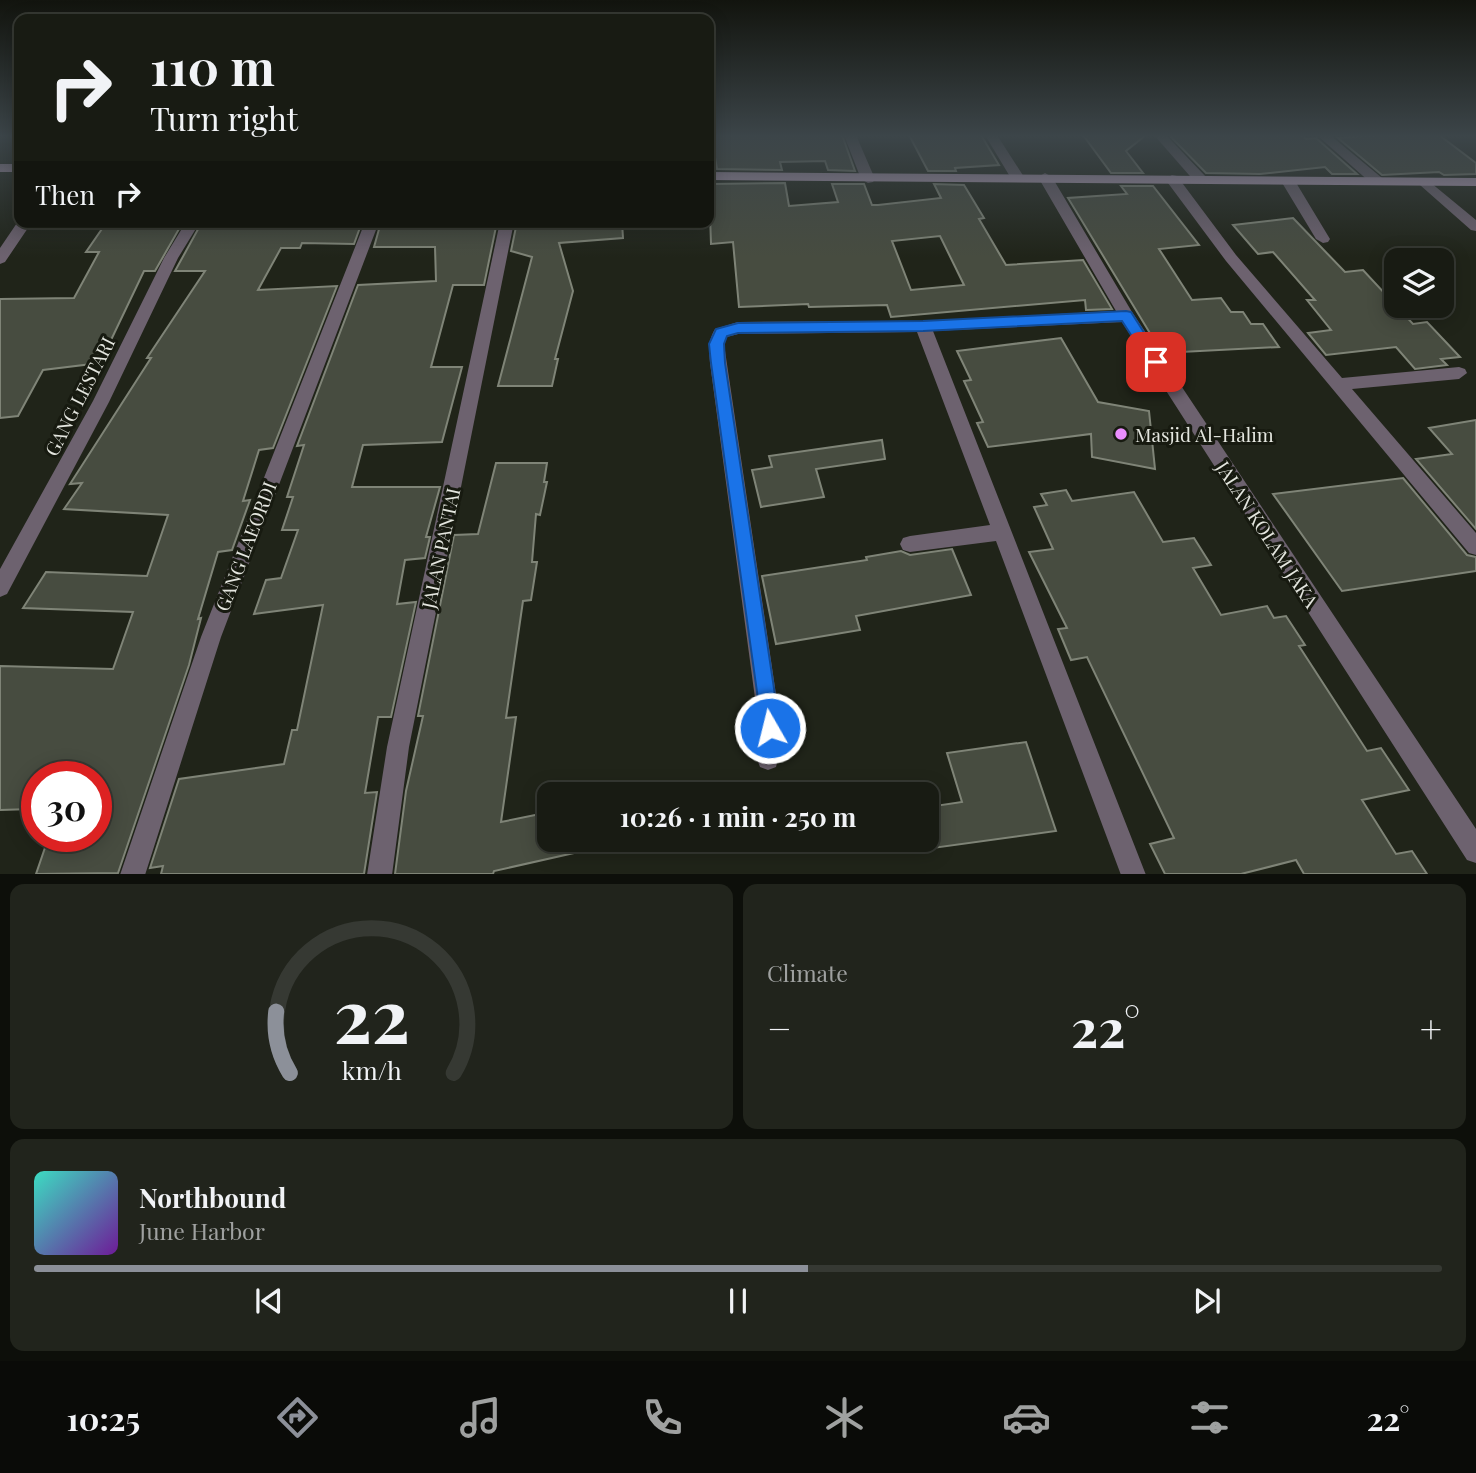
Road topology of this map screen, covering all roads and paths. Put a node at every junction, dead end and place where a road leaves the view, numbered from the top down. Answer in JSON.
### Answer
{"nodes":[{"id":1,"x":714,"y":176,"type":"edge"},
{"id":2,"x":1197,"y":176,"type":"edge"},
{"id":3,"x":1371,"y":176,"type":"edge"},
{"id":4,"x":1017,"y":177,"type":"joint"},
{"id":5,"x":1045,"y":177,"type":"junction"},
{"id":6,"x":868,"y":178,"type":"joint"},
{"id":7,"x":1172,"y":179,"type":"junction"},
{"id":8,"x":1201,"y":180,"type":"junction"},
{"id":9,"x":1288,"y":181,"type":"junction"},
{"id":10,"x":1377,"y":181,"type":"junction"},
{"id":11,"x":1425,"y":182,"type":"junction"},
{"id":12,"x":1476,"y":182,"type":"edge"},
{"id":13,"x":1476,"y":227,"type":"edge"},
{"id":14,"x":21,"y":228,"type":"edge"},
{"id":15,"x":189,"y":228,"type":"edge"},
{"id":16,"x":371,"y":228,"type":"edge"},
{"id":17,"x":505,"y":228,"type":"edge"},
{"id":18,"x":1322,"y":239,"type":"dead end"},
{"id":19,"x":0,"y":259,"type":"edge"},
{"id":20,"x":1126,"y":316,"type":"junction"},
{"id":21,"x":923,"y":326,"type":"junction"},
{"id":22,"x":1460,"y":373,"type":"dead end"},
{"id":23,"x":1339,"y":384,"type":"junction"},
{"id":24,"x":1003,"y":531,"type":"junction"},
{"id":25,"x":910,"y":544,"type":"dead end"},
{"id":26,"x":1475,"y":545,"type":"edge"},
{"id":27,"x":0,"y":588,"type":"edge"},
{"id":28,"x":768,"y":759,"type":"dead end"},
{"id":29,"x":1476,"y":851,"type":"edge"},
{"id":30,"x":132,"y":874,"type":"edge"},
{"id":31,"x":379,"y":874,"type":"edge"},
{"id":32,"x":1134,"y":874,"type":"edge"}],
"edges":[{"from":1,"to":6,"type":"main road"},
{"from":2,"to":8,"type":"street"},
{"from":3,"to":10,"type":"street"},
{"from":4,"to":5,"type":"main road"},
{"from":4,"to":6,"type":"main road"},
{"from":5,"to":7,"type":"main road"},
{"from":5,"to":20,"type":"street","name":"JALAN KOLAM JAKA"},
{"from":7,"to":8,"type":"main road"},
{"from":7,"to":23,"type":"street"},
{"from":8,"to":9,"type":"main road"},
{"from":9,"to":10,"type":"main road"},
{"from":9,"to":18,"type":"street"},
{"from":10,"to":11,"type":"main road"},
{"from":11,"to":12,"type":"main road"},
{"from":11,"to":13,"type":"street"},
{"from":14,"to":19,"type":"street"},
{"from":15,"to":27,"type":"street","name":"GANG LESTARI"},
{"from":16,"to":30,"type":"street","name":"GANG LAEORDI"},
{"from":17,"to":31,"type":"street","name":"JALAN PANTAI"},
{"from":20,"to":21,"type":"street"},
{"from":20,"to":29,"type":"street","name":"JALAN KOLAM JAKA"},
{"from":21,"to":24,"type":"street"},
{"from":21,"to":28,"type":"street"},
{"from":22,"to":23,"type":"street"},
{"from":23,"to":26,"type":"street"},
{"from":24,"to":25,"type":"street"},
{"from":24,"to":32,"type":"street"}]}
